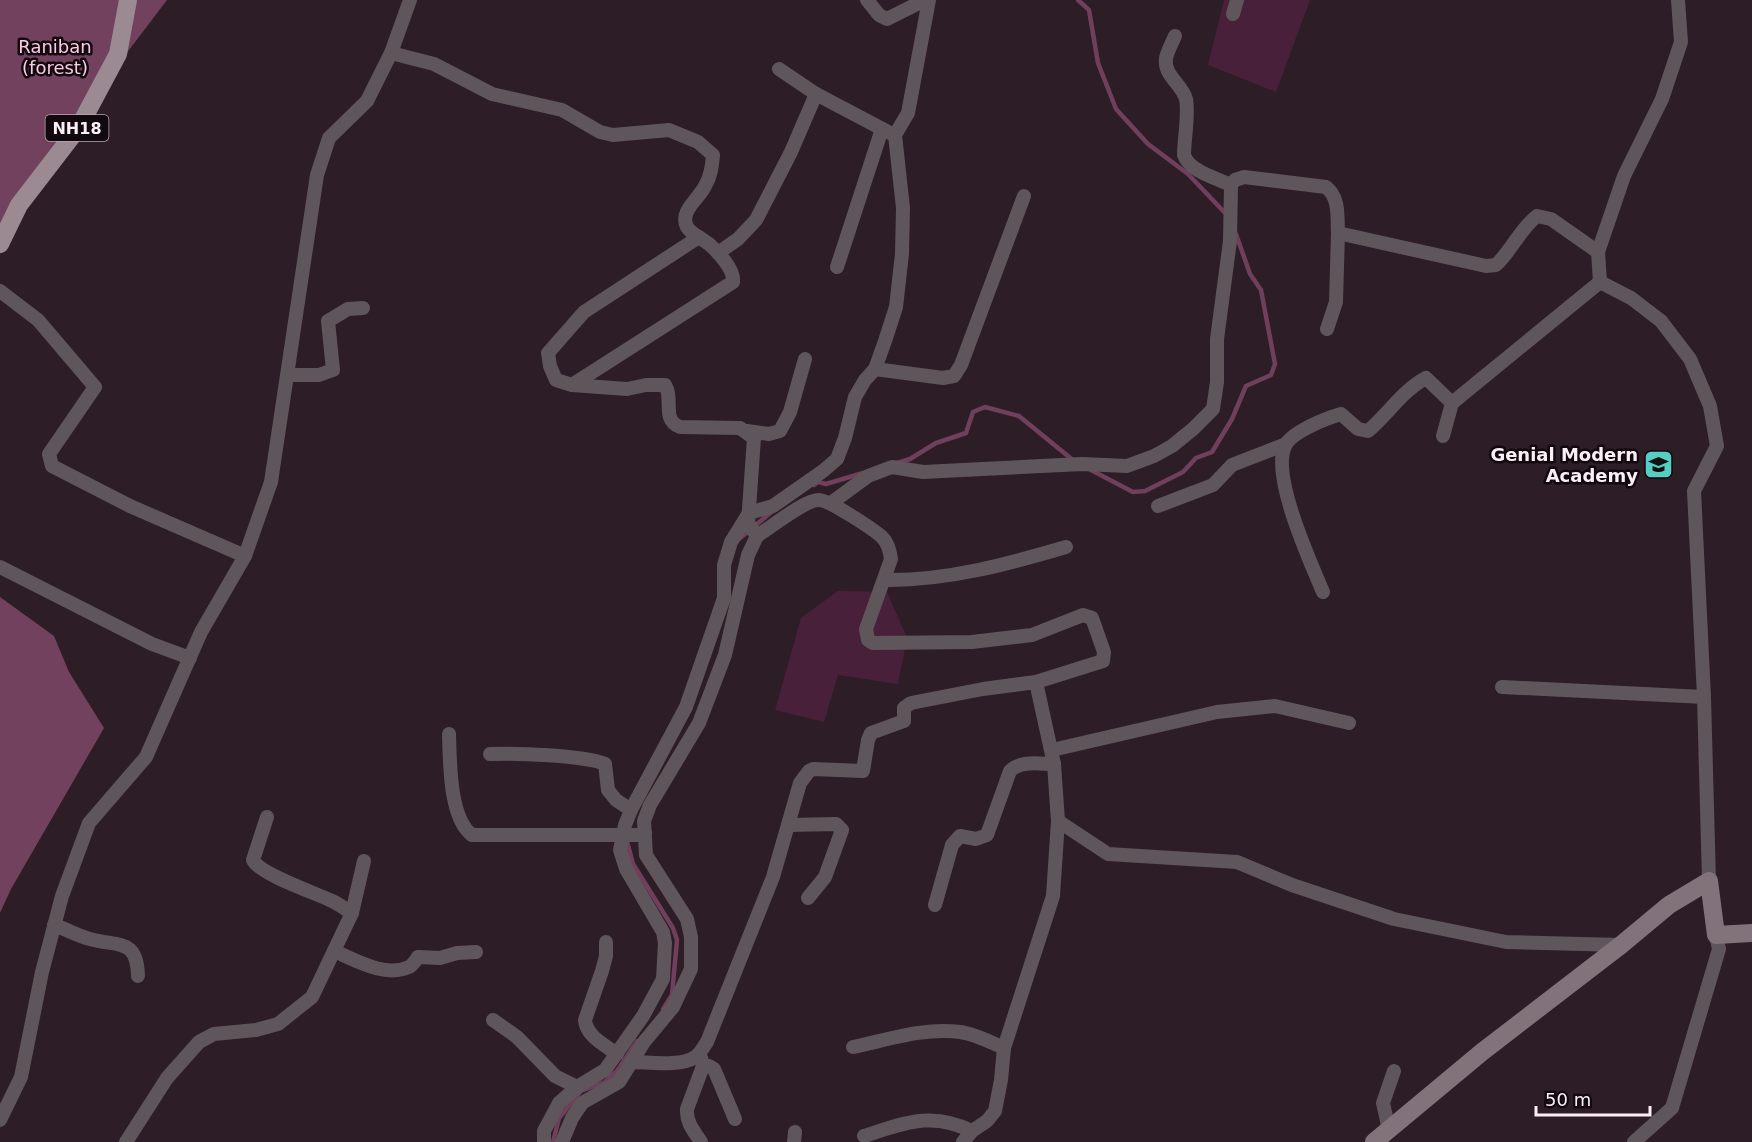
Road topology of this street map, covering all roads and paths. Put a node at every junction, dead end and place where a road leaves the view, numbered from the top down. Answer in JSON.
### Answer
{"nodes":[{"id":1,"x":128,"y":0,"type":"edge"},
{"id":2,"x":410,"y":0,"type":"edge"},
{"id":3,"x":867,"y":0,"type":"edge"},
{"id":4,"x":927,"y":0,"type":"edge"},
{"id":5,"x":1237,"y":0,"type":"edge"},
{"id":6,"x":1678,"y":0,"type":"edge"},
{"id":7,"x":1233,"y":14,"type":"dead end"},
{"id":8,"x":1174,"y":36,"type":"dead end"},
{"id":9,"x":391,"y":53,"type":"junction"},
{"id":10,"x":779,"y":69,"type":"dead end"},
{"id":11,"x":816,"y":94,"type":"junction"},
{"id":12,"x":889,"y":132,"type":"junction"},
{"id":13,"x":1231,"y":185,"type":"junction"},
{"id":14,"x":1024,"y":196,"type":"dead end"},
{"id":15,"x":1338,"y":233,"type":"junction"},
{"id":16,"x":699,"y":237,"type":"junction"},
{"id":17,"x":0,"y":244,"type":"edge"},
{"id":18,"x":1598,"y":252,"type":"junction"},
{"id":19,"x":718,"y":254,"type":"junction"},
{"id":20,"x":837,"y":267,"type":"dead end"},
{"id":21,"x":1600,"y":282,"type":"junction"},
{"id":22,"x":0,"y":291,"type":"edge"},
{"id":23,"x":363,"y":308,"type":"dead end"},
{"id":24,"x":1327,"y":329,"type":"dead end"},
{"id":25,"x":805,"y":359,"type":"dead end"},
{"id":26,"x":875,"y":369,"type":"junction"},
{"id":27,"x":288,"y":375,"type":"junction"},
{"id":28,"x":572,"y":385,"type":"junction"},
{"id":29,"x":1452,"y":404,"type":"junction"},
{"id":30,"x":747,"y":431,"type":"junction"},
{"id":31,"x":1443,"y":436,"type":"dead end"},
{"id":32,"x":1286,"y":444,"type":"junction"},
{"id":33,"x":831,"y":503,"type":"junction"},
{"id":34,"x":1158,"y":506,"type":"dead end"},
{"id":35,"x":752,"y":526,"type":"junction"},
{"id":36,"x":1066,"y":547,"type":"dead end"},
{"id":37,"x":245,"y":556,"type":"junction"},
{"id":38,"x":0,"y":567,"type":"edge"},
{"id":39,"x":885,"y":580,"type":"junction"},
{"id":40,"x":1323,"y":592,"type":"dead end"},
{"id":41,"x":190,"y":658,"type":"junction"},
{"id":42,"x":1036,"y":682,"type":"junction"},
{"id":43,"x":1502,"y":687,"type":"dead end"},
{"id":44,"x":1704,"y":697,"type":"junction"},
{"id":45,"x":1349,"y":723,"type":"dead end"},
{"id":46,"x":449,"y":734,"type":"dead end"},
{"id":47,"x":490,"y":754,"type":"dead end"},
{"id":48,"x":1053,"y":757,"type":"junction"},
{"id":49,"x":631,"y":810,"type":"junction"},
{"id":50,"x":267,"y":817,"type":"dead end"},
{"id":51,"x":1059,"y":821,"type":"junction"},
{"id":52,"x":788,"y":825,"type":"junction"},
{"id":53,"x":624,"y":834,"type":"junction"},
{"id":54,"x":642,"y":834,"type":"junction"},
{"id":55,"x":364,"y":861,"type":"dead end"},
{"id":56,"x":1709,"y":881,"type":"junction"},
{"id":57,"x":808,"y":898,"type":"dead end"},
{"id":58,"x":935,"y":905,"type":"dead end"},
{"id":59,"x":352,"y":913,"type":"junction"},
{"id":60,"x":54,"y":925,"type":"junction"},
{"id":61,"x":1752,"y":933,"type":"edge"},
{"id":62,"x":1716,"y":935,"type":"junction"},
{"id":63,"x":606,"y":942,"type":"dead end"},
{"id":64,"x":1621,"y":945,"type":"junction"},
{"id":65,"x":334,"y":951,"type":"junction"},
{"id":66,"x":476,"y":952,"type":"dead end"},
{"id":67,"x":138,"y":976,"type":"dead end"},
{"id":68,"x":493,"y":1020,"type":"dead end"},
{"id":69,"x":853,"y":1047,"type":"dead end"},
{"id":70,"x":1004,"y":1047,"type":"junction"},
{"id":71,"x":628,"y":1052,"type":"junction"},
{"id":72,"x":699,"y":1062,"type":"junction"},
{"id":73,"x":1394,"y":1071,"type":"dead end"},
{"id":74,"x":577,"y":1087,"type":"junction"},
{"id":75,"x":735,"y":1119,"type":"dead end"},
{"id":76,"x":0,"y":1120,"type":"edge"},
{"id":77,"x":1389,"y":1130,"type":"junction"},
{"id":78,"x":864,"y":1136,"type":"dead end"},
{"id":79,"x":968,"y":1137,"type":"edge"},
{"id":80,"x":126,"y":1142,"type":"edge"},
{"id":81,"x":544,"y":1142,"type":"edge"},
{"id":82,"x":562,"y":1142,"type":"edge"},
{"id":83,"x":702,"y":1142,"type":"edge"},
{"id":84,"x":1374,"y":1142,"type":"edge"},
{"id":85,"x":1634,"y":1142,"type":"edge"}],
"edges":[{"from":1,"to":17,"type":"main road","number":"NH18"},
{"from":2,"to":9,"type":"street"},
{"from":3,"to":4,"type":"street"},
{"from":4,"to":12,"type":"street"},
{"from":5,"to":7,"type":"street"},
{"from":6,"to":18,"type":"street"},
{"from":8,"to":13,"type":"street"},
{"from":9,"to":16,"type":"street"},
{"from":9,"to":27,"type":"street"},
{"from":10,"to":11,"type":"street"},
{"from":11,"to":12,"type":"street"},
{"from":11,"to":19,"type":"street"},
{"from":12,"to":20,"type":"street"},
{"from":12,"to":26,"type":"street"},
{"from":13,"to":15,"type":"street"},
{"from":13,"to":33,"type":"street"},
{"from":14,"to":26,"type":"street"},
{"from":15,"to":18,"type":"street"},
{"from":15,"to":24,"type":"street"},
{"from":16,"to":19,"type":"street"},
{"from":16,"to":28,"type":"street"},
{"from":18,"to":21,"type":"street"},
{"from":19,"to":28,"type":"street"},
{"from":21,"to":29,"type":"street"},
{"from":21,"to":44,"type":"street"},
{"from":22,"to":37,"type":"street"},
{"from":23,"to":27,"type":"street"},
{"from":25,"to":30,"type":"street"},
{"from":26,"to":35,"type":"street"},
{"from":27,"to":37,"type":"street"},
{"from":28,"to":30,"type":"street"},
{"from":29,"to":31,"type":"street"},
{"from":29,"to":32,"type":"street"},
{"from":30,"to":35,"type":"street"},
{"from":32,"to":34,"type":"street"},
{"from":32,"to":40,"type":"street"},
{"from":33,"to":35,"type":"street"},
{"from":33,"to":39,"type":"street"},
{"from":35,"to":49,"type":"street"},
{"from":35,"to":54,"type":"street"},
{"from":36,"to":39,"type":"street"},
{"from":37,"to":41,"type":"street"},
{"from":38,"to":41,"type":"street"},
{"from":39,"to":42,"type":"street"},
{"from":41,"to":60,"type":"street"},
{"from":42,"to":48,"type":"street"},
{"from":42,"to":52,"type":"street"},
{"from":43,"to":44,"type":"street"},
{"from":44,"to":56,"type":"street"},
{"from":45,"to":48,"type":"street"},
{"from":46,"to":53,"type":"street"},
{"from":47,"to":49,"type":"street"},
{"from":48,"to":51,"type":"street"},
{"from":48,"to":58,"type":"street"},
{"from":49,"to":53,"type":"street"},
{"from":50,"to":59,"type":"street"},
{"from":51,"to":64,"type":"street"},
{"from":51,"to":70,"type":"street"},
{"from":52,"to":57,"type":"street"},
{"from":52,"to":72,"type":"street"},
{"from":53,"to":54,"type":"street"},
{"from":53,"to":71,"type":"street"},
{"from":54,"to":71,"type":"street"},
{"from":55,"to":59,"type":"street"},
{"from":56,"to":62,"type":"street"},
{"from":56,"to":64,"type":"street"},
{"from":59,"to":65,"type":"street"},
{"from":60,"to":67,"type":"street"},
{"from":60,"to":76,"type":"street"},
{"from":61,"to":62,"type":"street"},
{"from":62,"to":85,"type":"street"},
{"from":63,"to":71,"type":"street"},
{"from":64,"to":77,"type":"street"},
{"from":65,"to":66,"type":"street"},
{"from":65,"to":80,"type":"street"},
{"from":68,"to":74,"type":"street"},
{"from":69,"to":70,"type":"street"},
{"from":70,"to":79,"type":"street"},
{"from":71,"to":72,"type":"street"},
{"from":71,"to":74,"type":"street"},
{"from":71,"to":82,"type":"street"},
{"from":72,"to":75,"type":"street"},
{"from":72,"to":83,"type":"street"},
{"from":73,"to":77,"type":"street"},
{"from":74,"to":81,"type":"street"},
{"from":77,"to":84,"type":"street"},
{"from":78,"to":79,"type":"street"}]}
